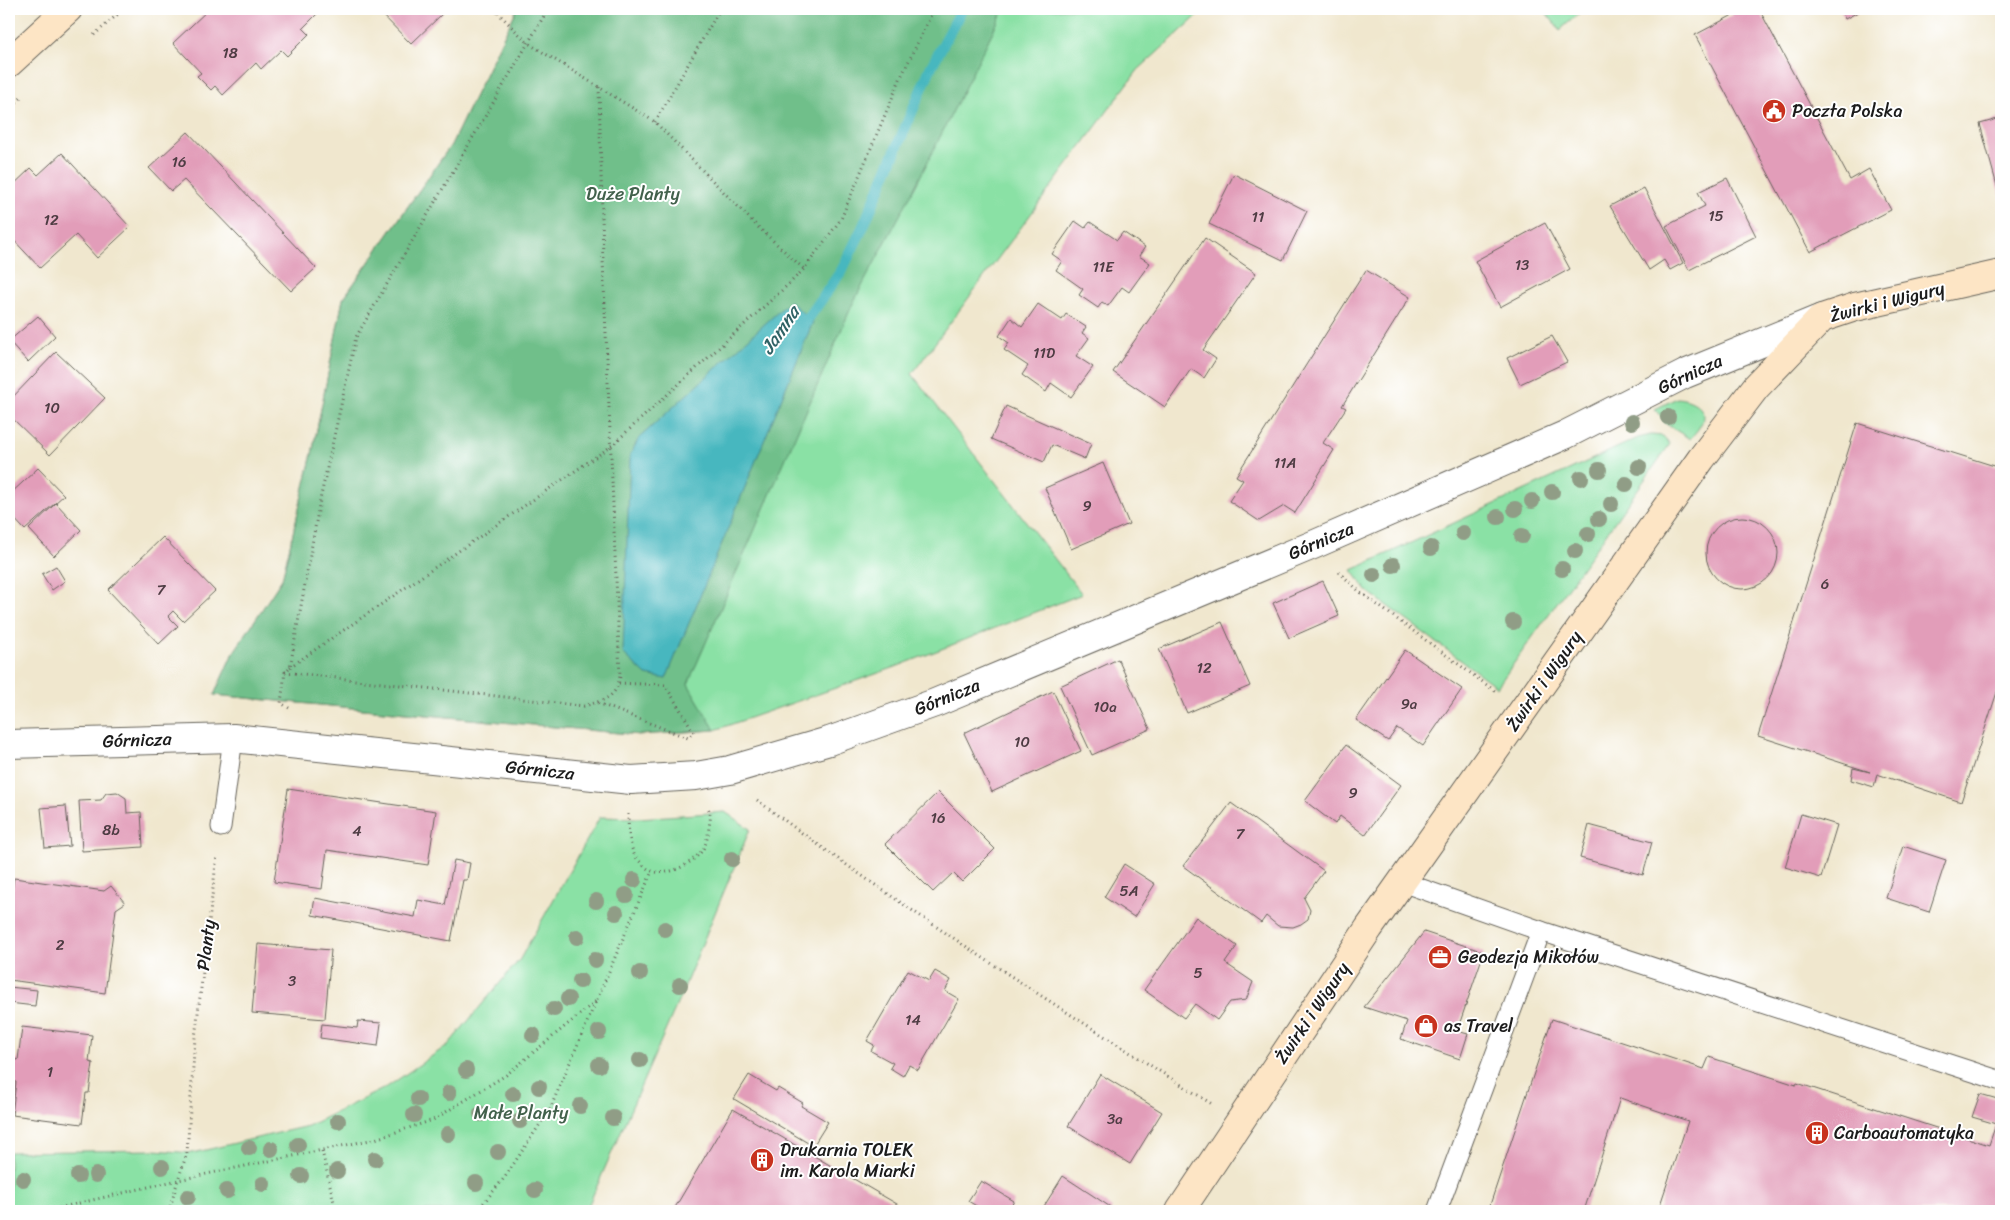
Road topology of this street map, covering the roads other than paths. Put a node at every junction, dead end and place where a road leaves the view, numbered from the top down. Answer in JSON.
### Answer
{"nodes":[{"id":1,"x":68,"y":9,"type":"edge"},
{"id":2,"x":9,"y":63,"type":"edge"},
{"id":3,"x":2001,"y":274,"type":"edge"},
{"id":4,"x":1822,"y":318,"type":"junction"},
{"id":5,"x":233,"y":738,"type":"junction"},
{"id":6,"x":9,"y":744,"type":"edge"},
{"id":7,"x":221,"y":827,"type":"road end"},
{"id":8,"x":1402,"y":882,"type":"junction"},
{"id":9,"x":1542,"y":931,"type":"junction"},
{"id":10,"x":2001,"y":1080,"type":"edge"},
{"id":11,"x":1180,"y":1211,"type":"edge"},
{"id":12,"x":1437,"y":1211,"type":"edge"}],
"edges":[{"from":1,"to":2,"type":"street"},
{"from":3,"to":4,"type":"street","name":"Żwirki i Wigury"},
{"from":4,"to":5,"type":"street","name":"Górnicza"},
{"from":4,"to":8,"type":"street","name":"Żwirki i Wigury"},
{"from":5,"to":6,"type":"street","name":"Górnicza"},
{"from":5,"to":7,"type":"lane"},
{"from":8,"to":9,"type":"lane"},
{"from":8,"to":11,"type":"street","name":"Żwirki i Wigury"},
{"from":9,"to":10,"type":"lane"},
{"from":9,"to":12,"type":"lane"}]}
